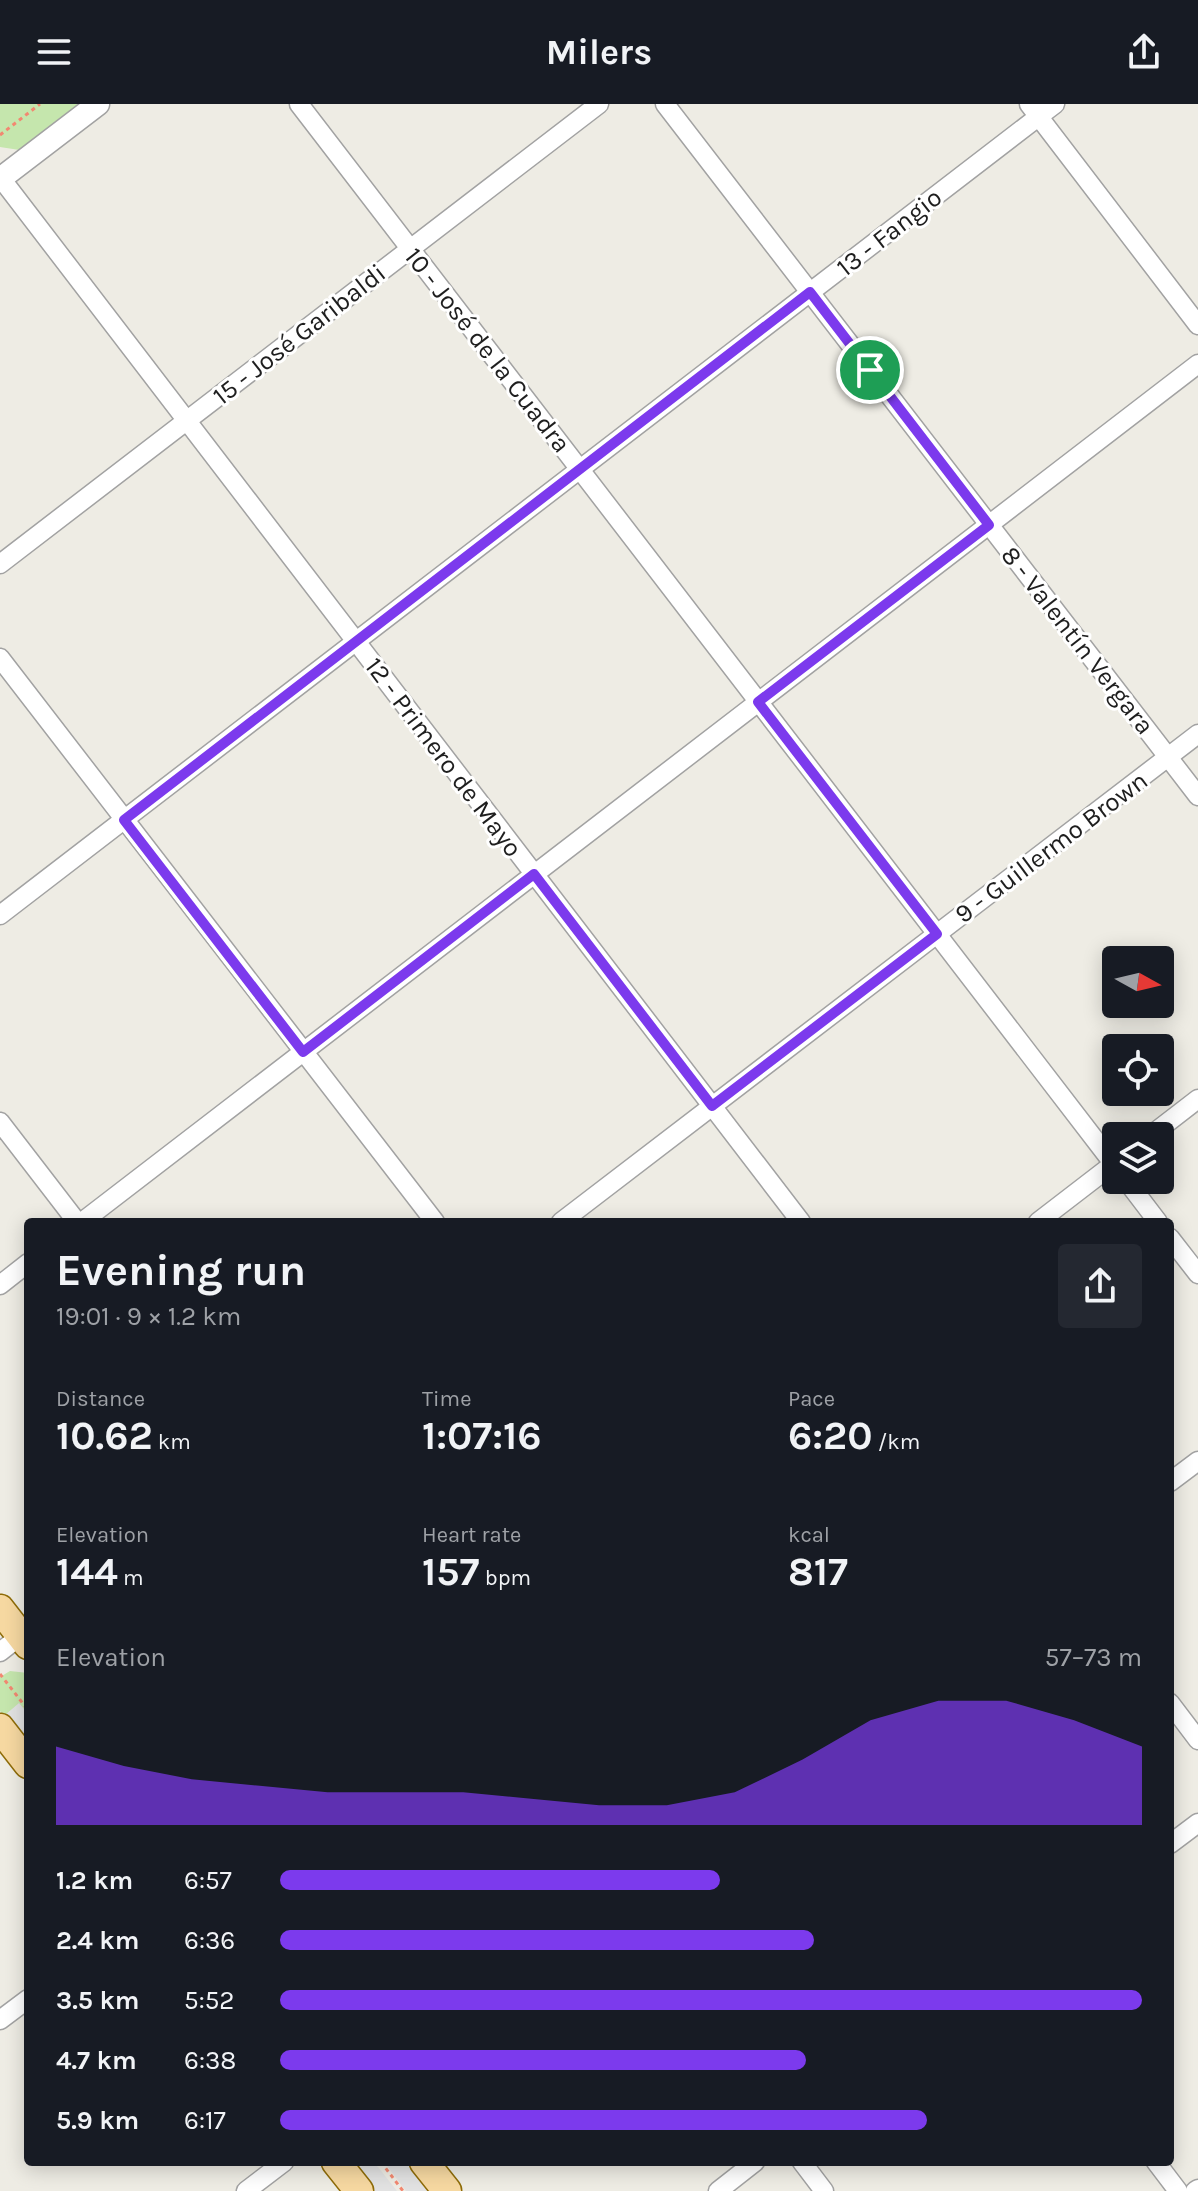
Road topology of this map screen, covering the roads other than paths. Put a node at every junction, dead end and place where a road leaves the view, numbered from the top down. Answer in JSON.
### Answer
{"nodes":[{"id":1,"x":98,"y":104,"type":"edge"},
{"id":2,"x":299,"y":104,"type":"edge"},
{"id":3,"x":599,"y":104,"type":"edge"},
{"id":4,"x":665,"y":104,"type":"edge"},
{"id":5,"x":1055,"y":104,"type":"edge"},
{"id":6,"x":1034,"y":110,"type":"edge"},
{"id":7,"x":31,"y":156,"type":"junction"},
{"id":8,"x":0,"y":159,"type":"edge"},
{"id":9,"x":0,"y":178,"type":"edge"},
{"id":10,"x":410,"y":249,"type":"junction"},
{"id":11,"x":810,"y":292,"type":"junction"},
{"id":12,"x":1198,"y":325,"type":"edge"},
{"id":13,"x":1198,"y":364,"type":"edge"},
{"id":14,"x":187,"y":421,"type":"junction"},
{"id":15,"x":580,"y":469,"type":"junction"},
{"id":16,"x":989,"y":525,"type":"junction"},
{"id":17,"x":0,"y":564,"type":"edge"},
{"id":18,"x":356,"y":641,"type":"junction"},
{"id":19,"x":0,"y":658,"type":"edge"},
{"id":20,"x":758,"y":702,"type":"junction"},
{"id":21,"x":1198,"y":734,"type":"edge"},
{"id":22,"x":1168,"y":757,"type":"junction"},
{"id":23,"x":1198,"y":796,"type":"edge"},
{"id":24,"x":124,"y":820,"type":"junction"},
{"id":25,"x":534,"y":874,"type":"junction"},
{"id":26,"x":0,"y":915,"type":"edge"},
{"id":27,"x":937,"y":934,"type":"junction"},
{"id":28,"x":303,"y":1052,"type":"junction"},
{"id":29,"x":1198,"y":1099,"type":"edge"},
{"id":30,"x":712,"y":1106,"type":"junction"},
{"id":31,"x":0,"y":1122,"type":"edge"},
{"id":32,"x":1168,"y":1122,"type":"edge"},
{"id":33,"x":1102,"y":1148,"type":"edge"},
{"id":34,"x":1102,"y":1175,"type":"edge"},
{"id":35,"x":1137,"y":1194,"type":"edge"},
{"id":36,"x":76,"y":1218,"type":"edge"},
{"id":37,"x":84,"y":1218,"type":"edge"},
{"id":38,"x":432,"y":1218,"type":"edge"},
{"id":39,"x":566,"y":1218,"type":"edge"},
{"id":40,"x":798,"y":1218,"type":"edge"},
{"id":41,"x":1043,"y":1218,"type":"edge"},
{"id":42,"x":1155,"y":1218,"type":"edge"},
{"id":43,"x":1174,"y":1243,"type":"edge"},
{"id":44,"x":24,"y":1266,"type":"edge"},
{"id":45,"x":1198,"y":1274,"type":"edge"},
{"id":46,"x":0,"y":1285,"type":"edge"},
{"id":47,"x":1198,"y":1461,"type":"edge"},
{"id":48,"x":1174,"y":1479,"type":"edge"},
{"id":49,"x":0,"y":1609,"type":"edge"},
{"id":50,"x":19,"y":1641,"type":"edge"},
{"id":51,"x":1174,"y":1708,"type":"edge"},
{"id":52,"x":0,"y":1728,"type":"edge"},
{"id":53,"x":1198,"y":1740,"type":"edge"},
{"id":54,"x":24,"y":1759,"type":"edge"},
{"id":55,"x":1198,"y":1823,"type":"edge"},
{"id":56,"x":1174,"y":1841,"type":"edge"},
{"id":57,"x":24,"y":2002,"type":"edge"},
{"id":58,"x":0,"y":2020,"type":"edge"},
{"id":59,"x":279,"y":2166,"type":"edge"},
{"id":60,"x":339,"y":2166,"type":"edge"},
{"id":61,"x":427,"y":2166,"type":"edge"},
{"id":62,"x":750,"y":2166,"type":"edge"},
{"id":63,"x":805,"y":2166,"type":"edge"},
{"id":64,"x":1159,"y":2166,"type":"edge"},
{"id":65,"x":246,"y":2191,"type":"edge"},
{"id":66,"x":359,"y":2191,"type":"edge"},
{"id":67,"x":447,"y":2191,"type":"edge"},
{"id":68,"x":718,"y":2191,"type":"edge"},
{"id":69,"x":824,"y":2191,"type":"edge"},
{"id":70,"x":1178,"y":2191,"type":"edge"}],
"edges":[{"from":1,"to":7,"type":"street"},
{"from":2,"to":10,"type":"street","name":"10 - José de la Cuadra"},
{"from":3,"to":10,"type":"street","name":"15 - José Garibaldi"},
{"from":4,"to":11,"type":"street","name":"8 - Valentín Vergara"},
{"from":5,"to":6,"type":"street","name":"13 - Fangio"},
{"from":6,"to":11,"type":"street","name":"13 - Fangio"},
{"from":6,"to":12,"type":"street"},
{"from":7,"to":8,"type":"street"},
{"from":7,"to":9,"type":"street"},
{"from":9,"to":14,"type":"street","name":"12 - Primero de Mayo"},
{"from":10,"to":14,"type":"street","name":"15 - José Garibaldi"},
{"from":10,"to":15,"type":"street","name":"10 - José de la Cuadra"},
{"from":11,"to":15,"type":"street","name":"13 - Fangio"},
{"from":11,"to":16,"type":"street","name":"8 - Valentín Vergara"},
{"from":13,"to":16,"type":"street"},
{"from":14,"to":17,"type":"street","name":"15 - José Garibaldi"},
{"from":14,"to":18,"type":"street","name":"12 - Primero de Mayo"},
{"from":15,"to":18,"type":"street","name":"13 - Fangio"},
{"from":15,"to":20,"type":"street","name":"10 - José de la Cuadra"},
{"from":16,"to":20,"type":"street"},
{"from":16,"to":22,"type":"street","name":"8 - Valentín Vergara"},
{"from":18,"to":24,"type":"street","name":"13 - Fangio"},
{"from":18,"to":25,"type":"street","name":"12 - Primero de Mayo"},
{"from":19,"to":24,"type":"street"},
{"from":20,"to":25,"type":"street"},
{"from":20,"to":27,"type":"street","name":"10 - José de la Cuadra"},
{"from":21,"to":22,"type":"street","name":"9 - Guillermo Brown"},
{"from":22,"to":23,"type":"street","name":"8 - Valentín Vergara"},
{"from":22,"to":27,"type":"street","name":"9 - Guillermo Brown"},
{"from":24,"to":26,"type":"street","name":"13 - Fangio"},
{"from":24,"to":28,"type":"street"},
{"from":25,"to":28,"type":"street"},
{"from":25,"to":30,"type":"street","name":"12 - Primero de Mayo"},
{"from":27,"to":30,"type":"street","name":"9 - Guillermo Brown"},
{"from":27,"to":33,"type":"street","name":"10 - José de la Cuadra"},
{"from":28,"to":37,"type":"street"},
{"from":28,"to":38,"type":"street"},
{"from":29,"to":32,"type":"street"},
{"from":30,"to":39,"type":"street","name":"9 - Guillermo Brown"},
{"from":30,"to":40,"type":"street","name":"12 - Primero de Mayo"},
{"from":31,"to":36,"type":"street"},
{"from":34,"to":41,"type":"street"},
{"from":35,"to":42,"type":"street"},
{"from":43,"to":45,"type":"street"},
{"from":44,"to":46,"type":"street"},
{"from":47,"to":48,"type":"street"},
{"from":49,"to":50,"type":"main road"},
{"from":51,"to":53,"type":"street"},
{"from":52,"to":54,"type":"main road"},
{"from":55,"to":56,"type":"street"},
{"from":57,"to":58,"type":"street"},
{"from":59,"to":65,"type":"street"},
{"from":60,"to":66,"type":"main road"},
{"from":61,"to":67,"type":"main road"},
{"from":62,"to":68,"type":"street"},
{"from":63,"to":69,"type":"street"},
{"from":64,"to":70,"type":"street"}]}
